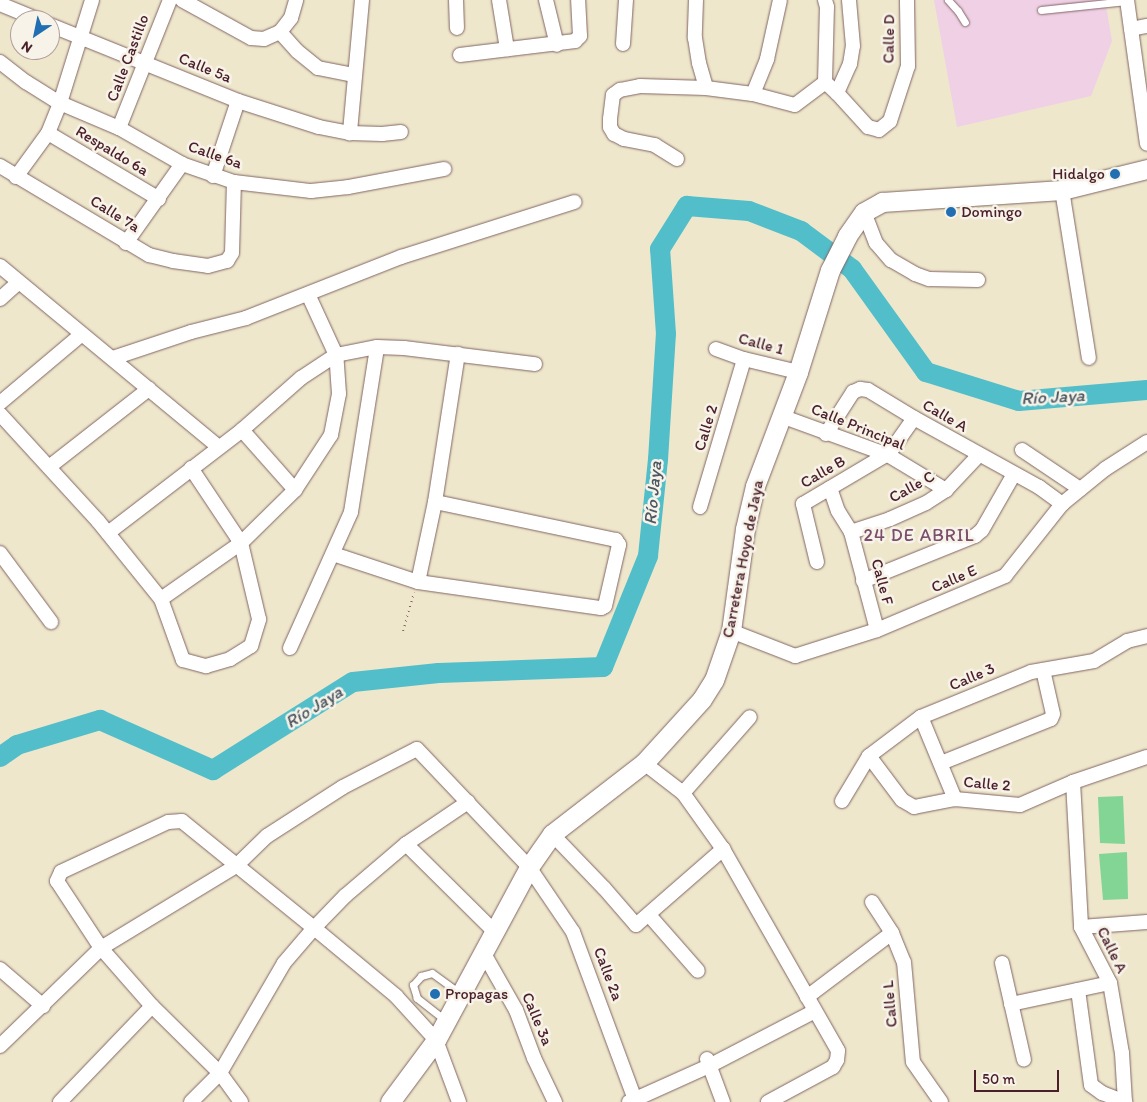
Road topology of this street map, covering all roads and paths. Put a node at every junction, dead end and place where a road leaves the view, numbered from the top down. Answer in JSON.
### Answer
{"nodes":[{"id":1,"x":92,"y":0,"type":"edge"},
{"id":2,"x":170,"y":0,"type":"edge"},
{"id":3,"x":182,"y":0,"type":"edge"},
{"id":4,"x":296,"y":0,"type":"edge"},
{"id":5,"x":362,"y":0,"type":"edge"},
{"id":6,"x":456,"y":0,"type":"edge"},
{"id":7,"x":499,"y":0,"type":"edge"},
{"id":8,"x":546,"y":0,"type":"edge"},
{"id":9,"x":578,"y":0,"type":"edge"},
{"id":10,"x":626,"y":0,"type":"edge"},
{"id":11,"x":696,"y":0,"type":"edge"},
{"id":12,"x":780,"y":0,"type":"edge"},
{"id":13,"x":825,"y":0,"type":"edge"},
{"id":14,"x":850,"y":0,"type":"edge"},
{"id":15,"x":907,"y":0,"type":"edge"},
{"id":16,"x":948,"y":0,"type":"edge"},
{"id":17,"x":1127,"y":0,"type":"edge"},
{"id":18,"x":0,"y":4,"type":"edge"},
{"id":19,"x":15,"y":10,"type":"edge"},
{"id":20,"x":1041,"y":10,"type":"dead end"},
{"id":21,"x":964,"y":22,"type":"dead end"},
{"id":22,"x":1147,"y":26,"type":"edge"},
{"id":23,"x":458,"y":28,"type":"dead end"},
{"id":24,"x":60,"y":29,"type":"edge"},
{"id":25,"x":1131,"y":29,"type":"junction"},
{"id":26,"x":280,"y":32,"type":"junction"},
{"id":27,"x":79,"y":37,"type":"junction"},
{"id":28,"x":623,"y":44,"type":"dead end"},
{"id":29,"x":557,"y":45,"type":"junction"},
{"id":30,"x":507,"y":49,"type":"junction"},
{"id":31,"x":460,"y":55,"type":"dead end"},
{"id":32,"x":0,"y":62,"type":"edge"},
{"id":33,"x":145,"y":64,"type":"junction"},
{"id":34,"x":354,"y":75,"type":"junction"},
{"id":35,"x":825,"y":82,"type":"junction"},
{"id":36,"x":706,"y":88,"type":"junction"},
{"id":37,"x":837,"y":93,"type":"junction"},
{"id":38,"x":753,"y":94,"type":"junction"},
{"id":39,"x":238,"y":101,"type":"junction"},
{"id":40,"x":60,"y":103,"type":"junction"},
{"id":41,"x":119,"y":128,"type":"junction"},
{"id":42,"x":401,"y":132,"type":"dead end"},
{"id":43,"x":48,"y":133,"type":"junction"},
{"id":44,"x":350,"y":133,"type":"junction"},
{"id":45,"x":1147,"y":144,"type":"edge"},
{"id":46,"x":677,"y":159,"type":"dead end"},
{"id":47,"x":182,"y":164,"type":"junction"},
{"id":48,"x":0,"y":166,"type":"edge"},
{"id":49,"x":444,"y":169,"type":"dead end"},
{"id":50,"x":1147,"y":169,"type":"edge"},
{"id":51,"x":213,"y":176,"type":"junction"},
{"id":52,"x":16,"y":177,"type":"junction"},
{"id":53,"x":234,"y":182,"type":"junction"},
{"id":54,"x":1062,"y":190,"type":"junction"},
{"id":55,"x":159,"y":199,"type":"junction"},
{"id":56,"x":574,"y":202,"type":"dead end"},
{"id":57,"x":864,"y":212,"type":"junction"},
{"id":58,"x":126,"y":243,"type":"junction"},
{"id":59,"x":0,"y":266,"type":"edge"},
{"id":60,"x":978,"y":280,"type":"dead end"},
{"id":61,"x":19,"y":282,"type":"junction"},
{"id":62,"x":308,"y":294,"type":"junction"},
{"id":63,"x":0,"y":299,"type":"edge"},
{"id":64,"x":82,"y":334,"type":"junction"},
{"id":65,"x":377,"y":347,"type":"junction"},
{"id":66,"x":716,"y":349,"type":"dead end"},
{"id":67,"x":336,"y":354,"type":"junction"},
{"id":68,"x":458,"y":354,"type":"junction"},
{"id":69,"x":113,"y":358,"type":"junction"},
{"id":70,"x":1088,"y":358,"type":"dead end"},
{"id":71,"x":744,"y":359,"type":"junction"},
{"id":72,"x":535,"y":364,"type":"dead end"},
{"id":73,"x":798,"y":372,"type":"junction"},
{"id":74,"x":149,"y":389,"type":"junction"},
{"id":75,"x":0,"y":403,"type":"edge"},
{"id":76,"x":0,"y":414,"type":"edge"},
{"id":77,"x":781,"y":416,"type":"junction"},
{"id":78,"x":914,"y":418,"type":"junction"},
{"id":79,"x":242,"y":430,"type":"junction"},
{"id":80,"x":826,"y":434,"type":"junction"},
{"id":81,"x":1147,"y":442,"type":"edge"},
{"id":82,"x":219,"y":447,"type":"junction"},
{"id":83,"x":1022,"y":450,"type":"dead end"},
{"id":84,"x":887,"y":455,"type":"junction"},
{"id":85,"x":979,"y":455,"type":"junction"},
{"id":86,"x":49,"y":467,"type":"junction"},
{"id":87,"x":191,"y":468,"type":"junction"},
{"id":88,"x":1014,"y":474,"type":"junction"},
{"id":89,"x":830,"y":488,"type":"junction"},
{"id":90,"x":1080,"y":489,"type":"junction"},
{"id":91,"x":295,"y":490,"type":"junction"},
{"id":92,"x":946,"y":490,"type":"junction"},
{"id":93,"x":435,"y":502,"type":"junction"},
{"id":94,"x":1062,"y":504,"type":"junction"},
{"id":95,"x":700,"y":507,"type":"dead end"},
{"id":96,"x":851,"y":532,"type":"junction"},
{"id":97,"x":108,"y":533,"type":"junction"},
{"id":98,"x":241,"y":543,"type":"junction"},
{"id":99,"x":0,"y":553,"type":"edge"},
{"id":100,"x":333,"y":554,"type":"junction"},
{"id":101,"x":817,"y":562,"type":"dead end"},
{"id":102,"x":863,"y":581,"type":"junction"},
{"id":103,"x":418,"y":582,"type":"junction"},
{"id":104,"x":161,"y":599,"type":"junction"},
{"id":105,"x":51,"y":622,"type":"dead end"},
{"id":106,"x":877,"y":630,"type":"junction"},
{"id":107,"x":403,"y":631,"type":"dead end"},
{"id":108,"x":731,"y":632,"type":"junction"},
{"id":109,"x":1147,"y":636,"type":"edge"},
{"id":110,"x":290,"y":648,"type":"dead end"},
{"id":111,"x":1042,"y":670,"type":"junction"},
{"id":112,"x":921,"y":717,"type":"junction"},
{"id":113,"x":750,"y":718,"type":"dead end"},
{"id":114,"x":869,"y":756,"type":"junction"},
{"id":115,"x":1147,"y":757,"type":"edge"},
{"id":116,"x":644,"y":763,"type":"junction"},
{"id":117,"x":941,"y":763,"type":"junction"},
{"id":118,"x":1073,"y":782,"type":"junction"},
{"id":119,"x":683,"y":793,"type":"junction"},
{"id":120,"x":954,"y":799,"type":"junction"},
{"id":121,"x":842,"y":801,"type":"dead end"},
{"id":122,"x":468,"y":802,"type":"junction"},
{"id":123,"x":552,"y":834,"type":"junction"},
{"id":124,"x":406,"y":844,"type":"junction"},
{"id":125,"x":723,"y":849,"type":"junction"},
{"id":126,"x":236,"y":866,"type":"junction"},
{"id":127,"x":530,"y":867,"type":"junction"},
{"id":128,"x":872,"y":902,"type":"dead end"},
{"id":129,"x":648,"y":914,"type":"junction"},
{"id":130,"x":1147,"y":922,"type":"edge"},
{"id":131,"x":1082,"y":927,"type":"junction"},
{"id":132,"x":314,"y":928,"type":"junction"},
{"id":133,"x":494,"y":931,"type":"junction"},
{"id":134,"x":892,"y":934,"type":"junction"},
{"id":135,"x":101,"y":948,"type":"junction"},
{"id":136,"x":483,"y":952,"type":"junction"},
{"id":137,"x":1002,"y":963,"type":"dead end"},
{"id":138,"x":0,"y":969,"type":"edge"},
{"id":139,"x":698,"y":972,"type":"dead end"},
{"id":140,"x":1110,"y":983,"type":"junction"},
{"id":141,"x":1078,"y":990,"type":"junction"},
{"id":142,"x":460,"y":994,"type":"junction"},
{"id":143,"x":807,"y":997,"type":"junction"},
{"id":144,"x":1011,"y":1004,"type":"junction"},
{"id":145,"x":44,"y":1006,"type":"junction"},
{"id":146,"x":152,"y":1006,"type":"junction"},
{"id":147,"x":815,"y":1011,"type":"junction"},
{"id":148,"x":445,"y":1020,"type":"junction"},
{"id":149,"x":436,"y":1040,"type":"junction"},
{"id":150,"x":0,"y":1046,"type":"edge"},
{"id":151,"x":1024,"y":1060,"type":"dead end"},
{"id":152,"x":708,"y":1062,"type":"junction"},
{"id":153,"x":220,"y":1072,"type":"junction"},
{"id":154,"x":633,"y":1101,"type":"edge"},
{"id":155,"x":60,"y":1102,"type":"edge"},
{"id":156,"x":191,"y":1102,"type":"edge"},
{"id":157,"x":241,"y":1102,"type":"edge"},
{"id":158,"x":390,"y":1102,"type":"edge"},
{"id":159,"x":459,"y":1102,"type":"edge"},
{"id":160,"x":555,"y":1102,"type":"edge"},
{"id":161,"x":723,"y":1102,"type":"edge"},
{"id":162,"x":768,"y":1102,"type":"edge"},
{"id":163,"x":941,"y":1102,"type":"edge"},
{"id":164,"x":1125,"y":1102,"type":"edge"}],
"edges":[{"from":1,"to":27,"type":"street"},
{"from":2,"to":33,"type":"street","name":"Calle Castillo"},
{"from":3,"to":26,"type":"street"},
{"from":4,"to":26,"type":"street"},
{"from":5,"to":34,"type":"street"},
{"from":6,"to":23,"type":"street"},
{"from":7,"to":30,"type":"street"},
{"from":8,"to":29,"type":"street"},
{"from":9,"to":29,"type":"street"},
{"from":10,"to":28,"type":"street"},
{"from":11,"to":36,"type":"street"},
{"from":12,"to":38,"type":"street"},
{"from":13,"to":35,"type":"street"},
{"from":14,"to":37,"type":"street"},
{"from":15,"to":37,"type":"street","name":"Calle D"},
{"from":16,"to":21,"type":"lane"},
{"from":17,"to":20,"type":"lane"},
{"from":17,"to":25,"type":"street"},
{"from":18,"to":19,"type":"street"},
{"from":22,"to":25,"type":"street"},
{"from":24,"to":27,"type":"street","name":"Calle 5a"},
{"from":25,"to":45,"type":"street"},
{"from":26,"to":34,"type":"street"},
{"from":27,"to":33,"type":"street","name":"Calle 5a"},
{"from":27,"to":40,"type":"street"},
{"from":29,"to":30,"type":"street"},
{"from":30,"to":31,"type":"street"},
{"from":32,"to":40,"type":"street","name":"Calle 6a"},
{"from":33,"to":39,"type":"street","name":"Calle 5a"},
{"from":33,"to":41,"type":"street","name":"Calle Castillo"},
{"from":34,"to":44,"type":"street"},
{"from":35,"to":37,"type":"street"},
{"from":35,"to":38,"type":"street"},
{"from":36,"to":38,"type":"street"},
{"from":36,"to":46,"type":"street"},
{"from":39,"to":44,"type":"street","name":"Calle 5a"},
{"from":39,"to":51,"type":"street"},
{"from":40,"to":41,"type":"street","name":"Calle 6a"},
{"from":40,"to":43,"type":"street"},
{"from":41,"to":47,"type":"street","name":"Calle 6a"},
{"from":42,"to":44,"type":"street","name":"Calle 5a"},
{"from":43,"to":52,"type":"street"},
{"from":43,"to":55,"type":"street","name":"Respaldo 6a"},
{"from":47,"to":51,"type":"street","name":"Calle 6a"},
{"from":47,"to":55,"type":"street"},
{"from":48,"to":52,"type":"street","name":"Calle 7a"},
{"from":49,"to":53,"type":"street","name":"Calle 6a"},
{"from":50,"to":54,"type":"street"},
{"from":51,"to":53,"type":"street","name":"Calle 6a"},
{"from":52,"to":58,"type":"street","name":"Calle 7a"},
{"from":53,"to":58,"type":"street","name":"Calle 7a"},
{"from":54,"to":57,"type":"street"},
{"from":54,"to":70,"type":"street"},
{"from":55,"to":58,"type":"street"},
{"from":56,"to":62,"type":"street"},
{"from":57,"to":60,"type":"street"},
{"from":57,"to":73,"type":"street","name":"Carretera Hoyo de Jaya"},
{"from":59,"to":61,"type":"street"},
{"from":61,"to":63,"type":"street"},
{"from":61,"to":64,"type":"street"},
{"from":62,"to":67,"type":"street"},
{"from":62,"to":69,"type":"street"},
{"from":64,"to":69,"type":"street"},
{"from":64,"to":75,"type":"street"},
{"from":65,"to":67,"type":"street"},
{"from":65,"to":68,"type":"street"},
{"from":65,"to":100,"type":"street"},
{"from":66,"to":71,"type":"street","name":"Calle 1"},
{"from":67,"to":79,"type":"street"},
{"from":67,"to":91,"type":"street"},
{"from":68,"to":72,"type":"street"},
{"from":68,"to":93,"type":"street"},
{"from":69,"to":74,"type":"street"},
{"from":71,"to":73,"type":"street","name":"Calle 1"},
{"from":71,"to":95,"type":"street","name":"Calle 2"},
{"from":73,"to":77,"type":"street","name":"Carretera Hoyo de Jaya"},
{"from":74,"to":82,"type":"street"},
{"from":74,"to":86,"type":"street"},
{"from":76,"to":86,"type":"street"},
{"from":77,"to":80,"type":"street","name":"Calle Principal"},
{"from":77,"to":108,"type":"street","name":"Carretera Hoyo de Jaya"},
{"from":78,"to":80,"type":"street","name":"Calle A"},
{"from":78,"to":84,"type":"street","name":"Calle B"},
{"from":78,"to":85,"type":"street","name":"Calle A"},
{"from":79,"to":82,"type":"street"},
{"from":79,"to":91,"type":"street"},
{"from":80,"to":84,"type":"street","name":"Calle Principal"},
{"from":81,"to":90,"type":"street","name":"Calle E"},
{"from":82,"to":87,"type":"street"},
{"from":83,"to":90,"type":"street"},
{"from":84,"to":89,"type":"street","name":"Calle B"},
{"from":84,"to":92,"type":"street","name":"Calle Principal"},
{"from":85,"to":88,"type":"street","name":"Calle A"},
{"from":85,"to":92,"type":"street","name":"Calle C"},
{"from":86,"to":97,"type":"street"},
{"from":87,"to":97,"type":"street"},
{"from":87,"to":98,"type":"street"},
{"from":88,"to":94,"type":"street","name":"Calle A"},
{"from":88,"to":102,"type":"street"},
{"from":89,"to":96,"type":"street","name":"Calle F"},
{"from":89,"to":101,"type":"street","name":"Calle B"},
{"from":90,"to":94,"type":"street","name":"Calle E"},
{"from":91,"to":98,"type":"street"},
{"from":92,"to":96,"type":"street","name":"Calle C"},
{"from":93,"to":103,"type":"street"},
{"from":93,"to":103,"type":"street"},
{"from":94,"to":106,"type":"street","name":"Calle E"},
{"from":96,"to":102,"type":"street","name":"Calle F"},
{"from":97,"to":104,"type":"street"},
{"from":98,"to":104,"type":"street"},
{"from":98,"to":104,"type":"street"},
{"from":99,"to":105,"type":"street"},
{"from":100,"to":103,"type":"street"},
{"from":100,"to":110,"type":"street"},
{"from":102,"to":106,"type":"street","name":"Calle F"},
{"from":103,"to":107,"type":"path"},
{"from":106,"to":108,"type":"street","name":"Calle E"},
{"from":108,"to":116,"type":"street","name":"Carretera Hoyo de Jaya"},
{"from":109,"to":111,"type":"street","name":"Calle 3"},
{"from":111,"to":112,"type":"street","name":"Calle 3"},
{"from":111,"to":117,"type":"street"},
{"from":112,"to":114,"type":"street","name":"Calle 3"},
{"from":112,"to":117,"type":"street"},
{"from":113,"to":119,"type":"street"},
{"from":114,"to":120,"type":"street","name":"Calle 2"},
{"from":114,"to":121,"type":"street","name":"Calle 3"},
{"from":115,"to":118,"type":"street","name":"Calle 2"},
{"from":116,"to":119,"type":"street"},
{"from":116,"to":123,"type":"street","name":"Carretera Hoyo de Jaya"},
{"from":117,"to":120,"type":"street"},
{"from":118,"to":120,"type":"street","name":"Calle 2"},
{"from":118,"to":131,"type":"street","name":"Calle A"},
{"from":119,"to":125,"type":"street"},
{"from":122,"to":124,"type":"street"},
{"from":122,"to":126,"type":"street","name":"Calle 2a"},
{"from":122,"to":127,"type":"street","name":"Calle 2a"},
{"from":123,"to":127,"type":"street","name":"Carretera Hoyo de Jaya"},
{"from":123,"to":129,"type":"street"},
{"from":124,"to":132,"type":"street"},
{"from":124,"to":133,"type":"street"},
{"from":125,"to":129,"type":"street"},
{"from":125,"to":143,"type":"street"},
{"from":126,"to":132,"type":"street"},
{"from":126,"to":135,"type":"street"},
{"from":126,"to":135,"type":"street"},
{"from":127,"to":133,"type":"street","name":"Carretera Hoyo de Jaya"},
{"from":127,"to":154,"type":"street","name":"Calle 2a"},
{"from":128,"to":134,"type":"street","name":"Calle L"},
{"from":129,"to":139,"type":"street"},
{"from":130,"to":131,"type":"street"},
{"from":131,"to":140,"type":"street","name":"Calle A"},
{"from":132,"to":149,"type":"street"},
{"from":132,"to":153,"type":"street"},
{"from":133,"to":136,"type":"street","name":"Carretera Hoyo de Jaya"},
{"from":134,"to":143,"type":"street"},
{"from":134,"to":163,"type":"street","name":"Calle L"},
{"from":135,"to":145,"type":"street"},
{"from":135,"to":146,"type":"street"},
{"from":136,"to":142,"type":"street","name":"Carretera Hoyo de Jaya"},
{"from":136,"to":160,"type":"street","name":"Calle 3a"},
{"from":137,"to":144,"type":"street"},
{"from":138,"to":145,"type":"street"},
{"from":140,"to":141,"type":"street"},
{"from":140,"to":164,"type":"street","name":"Calle A"},
{"from":141,"to":144,"type":"street"},
{"from":141,"to":164,"type":"street"},
{"from":142,"to":148,"type":"street","name":"Carretera Hoyo de Jaya"},
{"from":142,"to":148,"type":"lane"},
{"from":143,"to":147,"type":"street"},
{"from":144,"to":151,"type":"street"},
{"from":145,"to":150,"type":"street"},
{"from":146,"to":153,"type":"street"},
{"from":146,"to":155,"type":"street"},
{"from":147,"to":152,"type":"street"},
{"from":147,"to":162,"type":"street"},
{"from":148,"to":149,"type":"street","name":"Carretera Hoyo de Jaya"},
{"from":149,"to":158,"type":"street","name":"Carretera Hoyo de Jaya"},
{"from":149,"to":159,"type":"street"},
{"from":152,"to":154,"type":"street"},
{"from":152,"to":161,"type":"street"},
{"from":153,"to":156,"type":"street"},
{"from":153,"to":157,"type":"street"}]}
